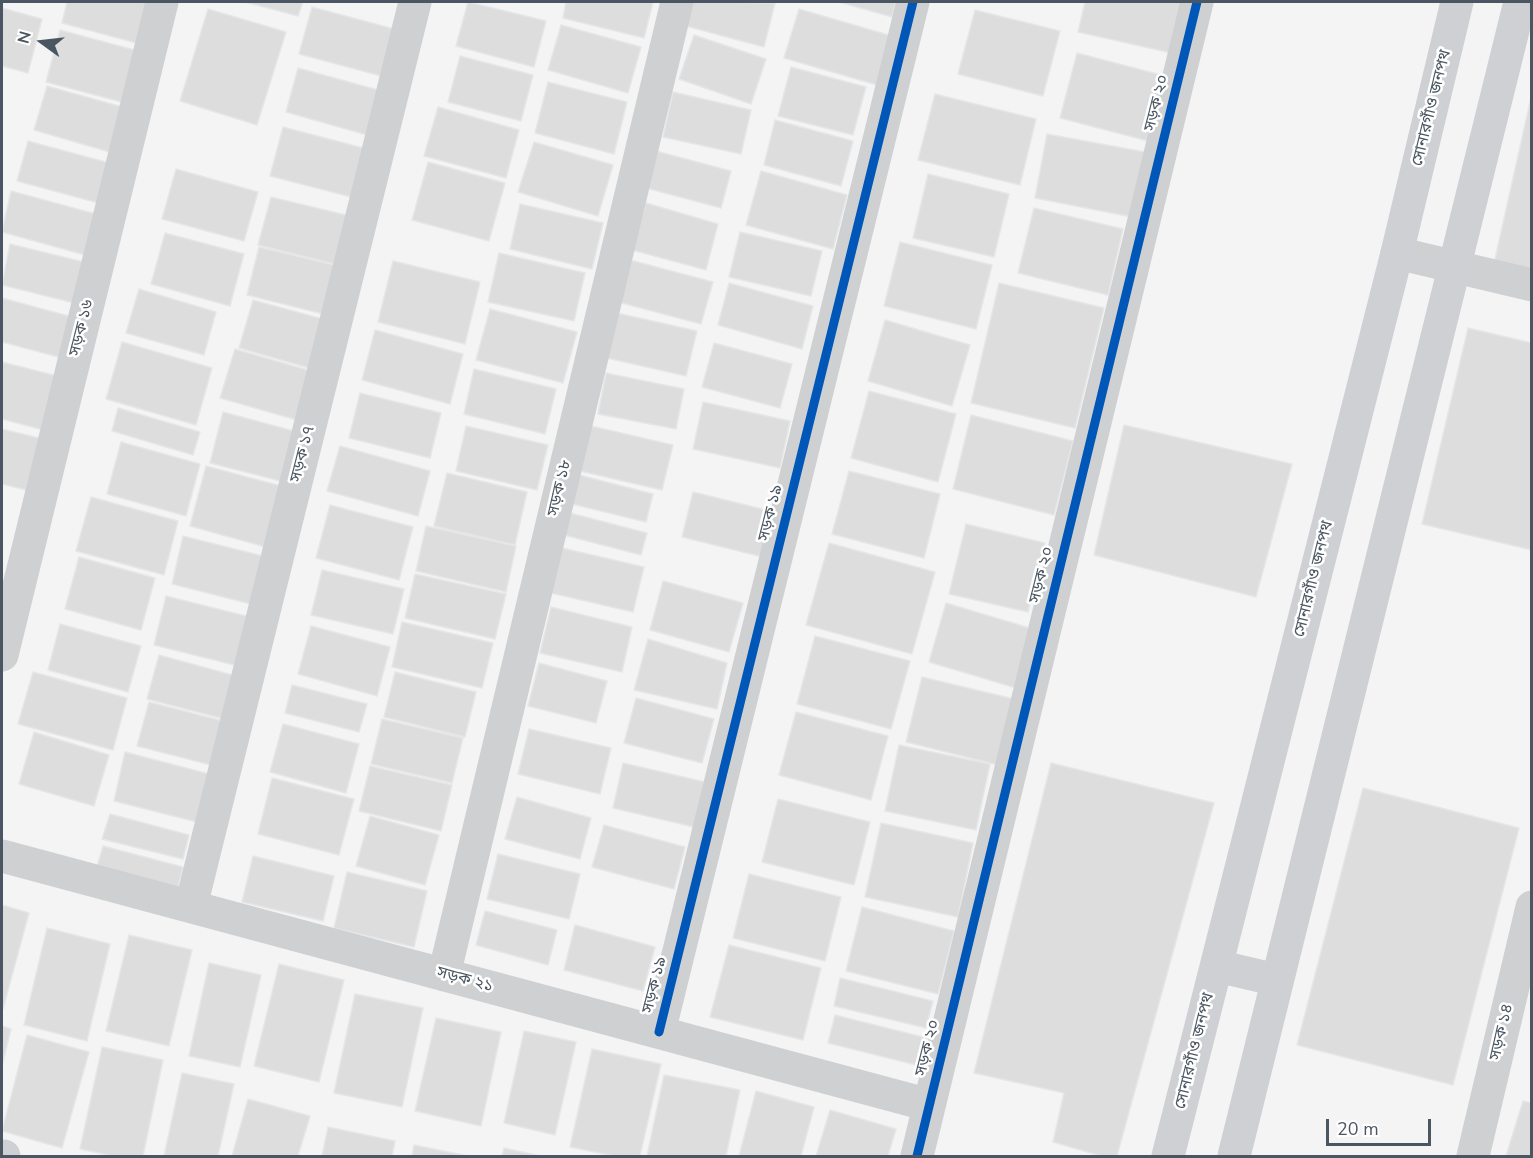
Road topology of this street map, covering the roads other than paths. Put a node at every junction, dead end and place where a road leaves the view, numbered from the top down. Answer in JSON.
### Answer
{"nodes":[{"id":1,"x":162,"y":2,"type":"edge"},
{"id":2,"x":415,"y":2,"type":"edge"},
{"id":3,"x":677,"y":2,"type":"edge"},
{"id":4,"x":913,"y":2,"type":"edge"},
{"id":5,"x":1197,"y":2,"type":"edge"},
{"id":6,"x":1457,"y":2,"type":"edge"},
{"id":7,"x":1520,"y":2,"type":"edge"},
{"id":8,"x":1397,"y":252,"type":"junction"},
{"id":9,"x":1453,"y":266,"type":"junction"},
{"id":10,"x":1532,"y":285,"type":"edge"},
{"id":11,"x":2,"y":655,"type":"edge"},
{"id":12,"x":2,"y":856,"type":"edge"},
{"id":13,"x":191,"y":906,"type":"junction"},
{"id":14,"x":1532,"y":907,"type":"edge"},
{"id":15,"x":1217,"y":966,"type":"junction"},
{"id":16,"x":444,"y":975,"type":"junction"},
{"id":17,"x":1277,"y":980,"type":"junction"},
{"id":18,"x":659,"y":1032,"type":"junction"},
{"id":19,"x":929,"y":1105,"type":"junction"},
{"id":20,"x":917,"y":1156,"type":"edge"},
{"id":21,"x":1168,"y":1156,"type":"edge"},
{"id":22,"x":1234,"y":1156,"type":"edge"},
{"id":23,"x":1473,"y":1156,"type":"edge"}],
"edges":[{"from":1,"to":11,"type":"street","name":"সড়ক ১৬"},
{"from":2,"to":13,"type":"street","name":"সড়ক ১৭"},
{"from":3,"to":16,"type":"street","name":"সড়ক ১৮"},
{"from":4,"to":18,"type":"street","name":"সড়ক ১৯"},
{"from":5,"to":19,"type":"street","name":"সড়ক ২০"},
{"from":6,"to":8,"type":"main road","name":"সোনারগাঁও জনপথ"},
{"from":7,"to":9,"type":"main road"},
{"from":8,"to":9,"type":"street"},
{"from":8,"to":15,"type":"main road","name":"সোনারগাঁও জনপথ"},
{"from":9,"to":10,"type":"street"},
{"from":9,"to":17,"type":"main road"},
{"from":12,"to":13,"type":"street","name":"সড়ক ২১"},
{"from":13,"to":16,"type":"street","name":"সড়ক ২১"},
{"from":14,"to":23,"type":"street","name":"সড়ক ১৪"},
{"from":15,"to":17,"type":"main road"},
{"from":15,"to":21,"type":"main road","name":"সোনারগাঁও জনপথ"},
{"from":16,"to":18,"type":"street","name":"সড়ক ২১"},
{"from":17,"to":22,"type":"main road"},
{"from":18,"to":19,"type":"street","name":"সড়ক ২১"},
{"from":19,"to":20,"type":"street","name":"সড়ক ২০"}]}
